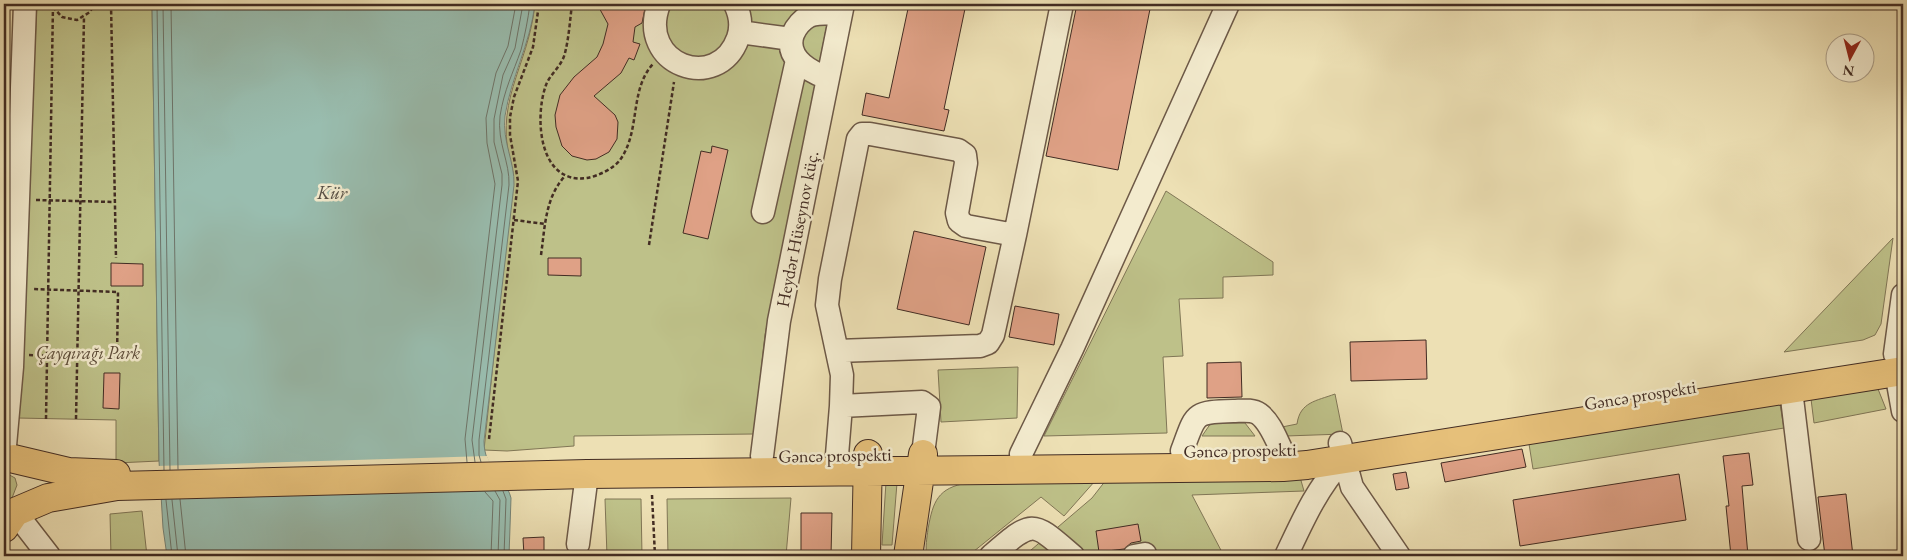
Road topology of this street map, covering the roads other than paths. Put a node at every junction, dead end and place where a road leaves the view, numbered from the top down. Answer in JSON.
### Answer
{"nodes":[{"id":1,"x":25,"y":4,"type":"edge"},
{"id":2,"x":658,"y":4,"type":"edge"},
{"id":3,"x":735,"y":4,"type":"edge"},
{"id":4,"x":1062,"y":4,"type":"edge"},
{"id":5,"x":1228,"y":4,"type":"edge"},
{"id":6,"x":842,"y":9,"type":"edge"},
{"id":7,"x":740,"y":32,"type":"junction"},
{"id":8,"x":794,"y":50,"type":"junction"},
{"id":9,"x":827,"y":78,"type":"junction"},
{"id":10,"x":763,"y":212,"type":"dead end"},
{"id":11,"x":1015,"y":235,"type":"junction"},
{"id":12,"x":1903,"y":295,"type":"edge"},
{"id":13,"x":837,"y":350,"type":"junction"},
{"id":14,"x":12,"y":363,"type":"edge"},
{"id":15,"x":1899,"y":363,"type":"edge"},
{"id":16,"x":1791,"y":390,"type":"junction"},
{"id":17,"x":841,"y":406,"type":"junction"},
{"id":18,"x":1903,"y":411,"type":"edge"},
{"id":19,"x":1182,"y":451,"type":"junction"},
{"id":20,"x":1282,"y":451,"type":"junction"},
{"id":21,"x":1342,"y":451,"type":"junction"},
{"id":22,"x":1021,"y":454,"type":"junction"},
{"id":23,"x":837,"y":455,"type":"junction"},
{"id":24,"x":762,"y":456,"type":"junction"},
{"id":25,"x":7,"y":458,"type":"edge"},
{"id":26,"x":868,"y":462,"type":"junction"},
{"id":27,"x":922,"y":462,"type":"junction"},
{"id":28,"x":575,"y":469,"type":"junction"},
{"id":29,"x":117,"y":480,"type":"junction"},
{"id":30,"x":8,"y":518,"type":"edge"},
{"id":31,"x":1809,"y":539,"type":"dead end"},
{"id":32,"x":578,"y":544,"type":"dead end"},
{"id":33,"x":49,"y":556,"type":"edge"},
{"id":34,"x":866,"y":556,"type":"edge"},
{"id":35,"x":908,"y":556,"type":"edge"},
{"id":36,"x":991,"y":556,"type":"edge"},
{"id":37,"x":1073,"y":556,"type":"edge"},
{"id":38,"x":1286,"y":556,"type":"edge"},
{"id":39,"x":1399,"y":556,"type":"edge"}],
"edges":[{"from":1,"to":14,"type":"street"},
{"from":2,"to":7,"type":"street"},
{"from":3,"to":7,"type":"street"},
{"from":4,"to":11,"type":"street"},
{"from":5,"to":22,"type":"street"},
{"from":6,"to":8,"type":"street"},
{"from":6,"to":9,"type":"street","name":"Heydər Hüseynov küç."},
{"from":7,"to":8,"type":"street"},
{"from":8,"to":9,"type":"street"},
{"from":8,"to":10,"type":"street"},
{"from":9,"to":24,"type":"street","name":"Heydər Hüseynov küç."},
{"from":11,"to":13,"type":"street"},
{"from":11,"to":13,"type":"street"},
{"from":12,"to":15,"type":"street"},
{"from":13,"to":17,"type":"street"},
{"from":14,"to":25,"type":"street"},
{"from":15,"to":16,"type":"main road","name":"Gəncə prospekti"},
{"from":15,"to":18,"type":"street"},
{"from":15,"to":21,"type":"main road","name":"Gəncə prospekti"},
{"from":16,"to":21,"type":"main road","name":"Gəncə prospekti"},
{"from":16,"to":31,"type":"street"},
{"from":17,"to":23,"type":"street"},
{"from":17,"to":27,"type":"street"},
{"from":19,"to":20,"type":"main road","name":"Gəncə prospekti"},
{"from":19,"to":20,"type":"street"},
{"from":19,"to":22,"type":"main road","name":"Gəncə prospekti"},
{"from":20,"to":21,"type":"main road","name":"Gəncə prospekti"},
{"from":21,"to":27,"type":"main road","name":"Gəncə prospekti"},
{"from":21,"to":38,"type":"street"},
{"from":21,"to":39,"type":"street"},
{"from":22,"to":27,"type":"main road","name":"Gəncə prospekti"},
{"from":23,"to":24,"type":"main road","name":"Gəncə prospekti"},
{"from":23,"to":26,"type":"main road","name":"Gəncə prospekti"},
{"from":24,"to":28,"type":"main road","name":"Gəncə prospekti"},
{"from":25,"to":29,"type":"main road"},
{"from":25,"to":30,"type":"main road"},
{"from":26,"to":27,"type":"main road","name":"Gəncə prospekti"},
{"from":26,"to":28,"type":"main road","name":"Gəncə prospekti"},
{"from":26,"to":34,"type":"main road"},
{"from":27,"to":35,"type":"main road"},
{"from":28,"to":29,"type":"main road"},
{"from":28,"to":32,"type":"street"},
{"from":29,"to":30,"type":"main road"},
{"from":30,"to":33,"type":"street"},
{"from":36,"to":37,"type":"street"}]}
